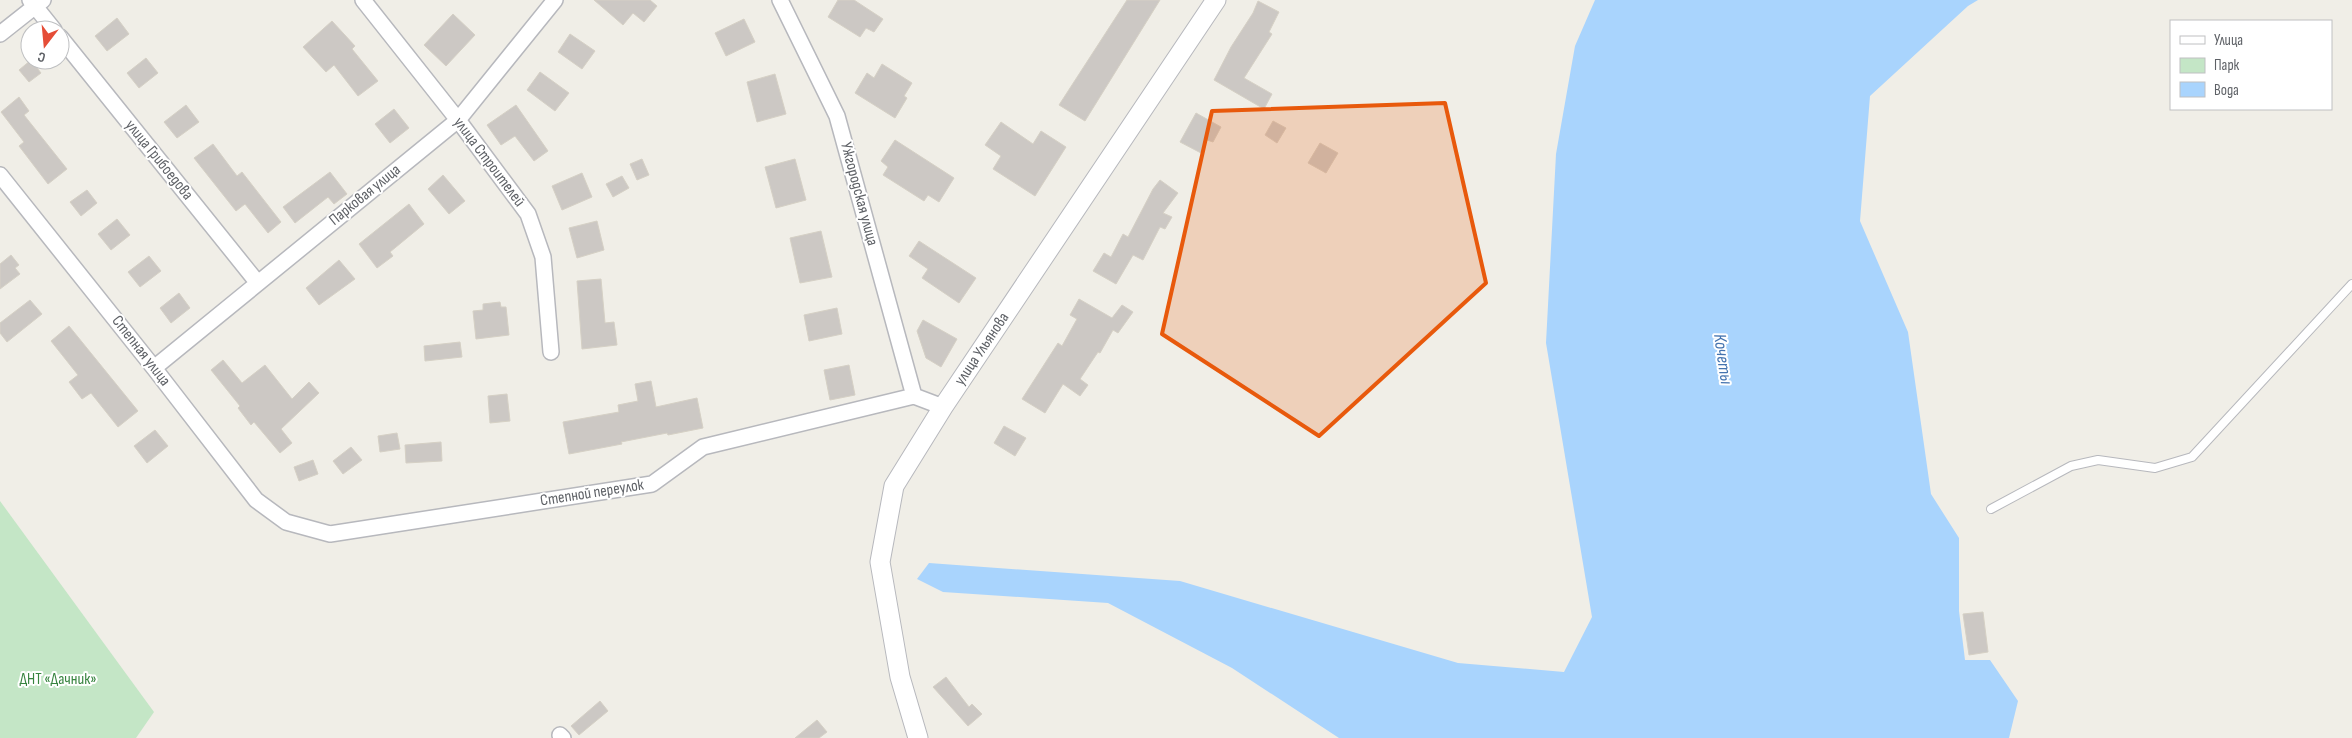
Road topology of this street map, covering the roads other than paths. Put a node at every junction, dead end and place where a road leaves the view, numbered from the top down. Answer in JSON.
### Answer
{"nodes":[{"id":1,"x":363,"y":0,"type":"edge"},
{"id":2,"x":555,"y":0,"type":"edge"},
{"id":3,"x":780,"y":0,"type":"edge"},
{"id":4,"x":1216,"y":0,"type":"edge"},
{"id":5,"x":36,"y":2,"type":"edge"},
{"id":6,"x":48,"y":20,"type":"edge"},
{"id":7,"x":0,"y":34,"type":"edge"},
{"id":8,"x":70,"y":49,"type":"edge"},
{"id":9,"x":458,"y":120,"type":"junction"},
{"id":10,"x":0,"y":175,"type":"edge"},
{"id":11,"x":257,"y":282,"type":"junction"},
{"id":12,"x":2352,"y":284,"type":"edge"},
{"id":13,"x":550,"y":352,"type":"dead end"},
{"id":14,"x":154,"y":368,"type":"junction"},
{"id":15,"x":914,"y":396,"type":"junction"},
{"id":16,"x":943,"y":407,"type":"junction"},
{"id":17,"x":1991,"y":509,"type":"dead end"},
{"id":18,"x":286,"y":522,"type":"joint"},
{"id":19,"x":918,"y":738,"type":"edge"}],
"edges":[{"from":1,"to":9,"type":"street","name":"улица Строителей"},
{"from":2,"to":9,"type":"street","name":"Парковая улица"},
{"from":3,"to":15,"type":"street","name":"Ужгородская улица"},
{"from":4,"to":16,"type":"street","name":"улица Ульянова"},
{"from":5,"to":6,"type":"street"},
{"from":5,"to":7,"type":"street"},
{"from":8,"to":11,"type":"street","name":"улица Грибоедова"},
{"from":9,"to":11,"type":"street","name":"Парковая улица"},
{"from":9,"to":13,"type":"street","name":"улица Строителей"},
{"from":10,"to":14,"type":"street","name":"Степная улица"},
{"from":11,"to":14,"type":"street","name":"Парковая улица"},
{"from":12,"to":17,"type":"lane"},
{"from":14,"to":18,"type":"street","name":"Степная улица"},
{"from":15,"to":16,"type":"street"},
{"from":15,"to":18,"type":"street","name":"Степной переулок"},
{"from":16,"to":19,"type":"street","name":"улица Ульянова"}]}
